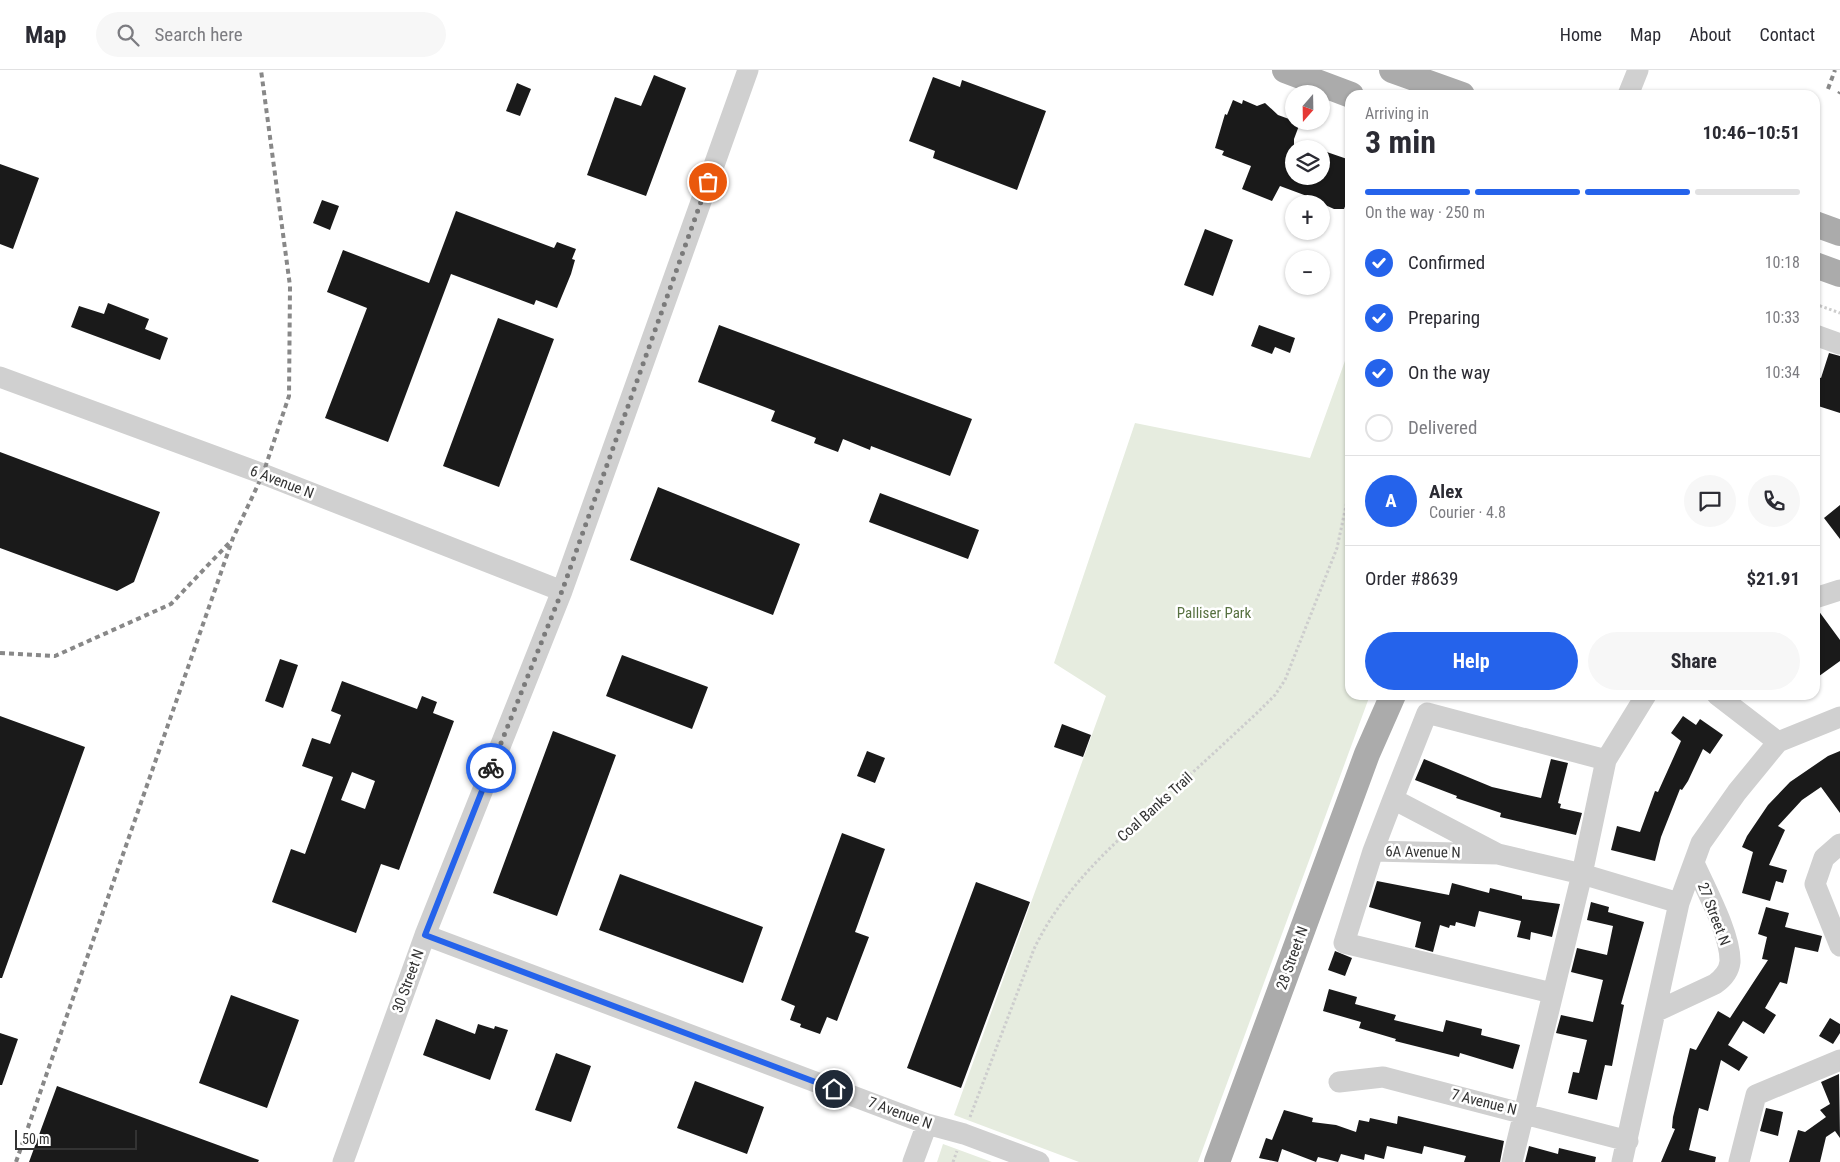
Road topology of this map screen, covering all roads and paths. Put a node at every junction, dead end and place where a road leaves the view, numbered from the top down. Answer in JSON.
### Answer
{"nodes":[{"id":1,"x":748,"y":70,"type":"edge"},
{"id":2,"x":1285,"y":70,"type":"edge"},
{"id":3,"x":1392,"y":70,"type":"edge"},
{"id":4,"x":1638,"y":70,"type":"edge"},
{"id":5,"x":1448,"y":90,"type":"edge"},
{"id":6,"x":1630,"y":90,"type":"edge"},
{"id":7,"x":1345,"y":93,"type":"edge"},
{"id":8,"x":1820,"y":226,"type":"edge"},
{"id":9,"x":1840,"y":233,"type":"edge"},
{"id":10,"x":1820,"y":267,"type":"edge"},
{"id":11,"x":1840,"y":274,"type":"edge"},
{"id":12,"x":1820,"y":306,"type":"edge"},
{"id":13,"x":1840,"y":313,"type":"edge"},
{"id":14,"x":1820,"y":337,"type":"edge"},
{"id":15,"x":1840,"y":344,"type":"edge"},
{"id":16,"x":0,"y":376,"type":"edge"},
{"id":17,"x":1345,"y":510,"type":"edge"},
{"id":18,"x":1840,"y":590,"type":"edge"},
{"id":19,"x":562,"y":591,"type":"junction"},
{"id":20,"x":1820,"y":596,"type":"edge"},
{"id":21,"x":1382,"y":700,"type":"edge"},
{"id":22,"x":1391,"y":700,"type":"edge"},
{"id":23,"x":1643,"y":700,"type":"edge"},
{"id":24,"x":1723,"y":700,"type":"edge"},
{"id":25,"x":1840,"y":717,"type":"edge"},
{"id":26,"x":1778,"y":742,"type":"junction"},
{"id":27,"x":1367,"y":754,"type":"junction"},
{"id":28,"x":1606,"y":760,"type":"junction"},
{"id":29,"x":1393,"y":799,"type":"junction"},
{"id":30,"x":1840,"y":844,"type":"edge"},
{"id":31,"x":1373,"y":852,"type":"junction"},
{"id":32,"x":1498,"y":854,"type":"junction"},
{"id":33,"x":1694,"y":863,"type":"junction"},
{"id":34,"x":1582,"y":874,"type":"junction"},
{"id":35,"x":1680,"y":903,"type":"junction"},
{"id":36,"x":425,"y":935,"type":"junction"},
{"id":37,"x":1840,"y":946,"type":"edge"},
{"id":38,"x":1552,"y":993,"type":"junction"},
{"id":39,"x":1655,"y":1012,"type":"junction"},
{"id":40,"x":1840,"y":1060,"type":"edge"},
{"id":41,"x":1339,"y":1082,"type":"dead end"},
{"id":42,"x":1522,"y":1112,"type":"junction"},
{"id":43,"x":927,"y":1124,"type":"junction"},
{"id":44,"x":964,"y":1134,"type":"junction"},
{"id":45,"x":1628,"y":1141,"type":"junction"},
{"id":46,"x":343,"y":1162,"type":"edge"},
{"id":47,"x":913,"y":1162,"type":"edge"},
{"id":48,"x":1039,"y":1162,"type":"edge"},
{"id":49,"x":1217,"y":1162,"type":"edge"},
{"id":50,"x":1512,"y":1162,"type":"edge"},
{"id":51,"x":1622,"y":1162,"type":"edge"},
{"id":52,"x":1740,"y":1162,"type":"edge"}],
"edges":[{"from":1,"to":19,"type":"street","name":"30 Street N"},
{"from":2,"to":7,"type":"main road"},
{"from":3,"to":5,"type":"main road"},
{"from":4,"to":6,"type":"street"},
{"from":8,"to":9,"type":"main road"},
{"from":10,"to":11,"type":"main road"},
{"from":12,"to":13,"type":"path"},
{"from":14,"to":15,"type":"street"},
{"from":16,"to":19,"type":"street","name":"6 Avenue N"},
{"from":17,"to":44,"type":"path","name":"Coal Banks Trail"},
{"from":18,"to":20,"type":"street"},
{"from":19,"to":36,"type":"street","name":"30 Street N"},
{"from":21,"to":27,"type":"main road","name":"28 Street N"},
{"from":22,"to":27,"type":"main road","name":"28 Street N"},
{"from":23,"to":28,"type":"street"},
{"from":24,"to":26,"type":"street"},
{"from":25,"to":26,"type":"street"},
{"from":26,"to":33,"type":"street","name":"27 Street N"},
{"from":27,"to":49,"type":"main road","name":"28 Street N"},
{"from":28,"to":29,"type":"street"},
{"from":28,"to":34,"type":"street"},
{"from":29,"to":31,"type":"street","name":"6A Avenue N"},
{"from":29,"to":32,"type":"street","name":"6A Avenue N"},
{"from":30,"to":37,"type":"street"},
{"from":31,"to":32,"type":"street","name":"6A Avenue N"},
{"from":31,"to":38,"type":"street"},
{"from":32,"to":34,"type":"street","name":"6A Avenue N"},
{"from":33,"to":35,"type":"street","name":"27 Street N"},
{"from":33,"to":39,"type":"street","name":"27 Street N"},
{"from":34,"to":35,"type":"street","name":"6A Avenue N"},
{"from":34,"to":38,"type":"street"},
{"from":35,"to":39,"type":"street","name":"27 Street N"},
{"from":36,"to":43,"type":"street","name":"7 Avenue N"},
{"from":36,"to":46,"type":"street","name":"30 Street N"},
{"from":38,"to":42,"type":"street"},
{"from":39,"to":45,"type":"street","name":"27 Street N"},
{"from":40,"to":52,"type":"street"},
{"from":41,"to":42,"type":"street","name":"7 Avenue N"},
{"from":42,"to":45,"type":"street","name":"7 Avenue N"},
{"from":42,"to":50,"type":"street"},
{"from":43,"to":44,"type":"street","name":"7 Avenue N"},
{"from":43,"to":47,"type":"street"},
{"from":44,"to":48,"type":"street","name":"7 Avenue N"},
{"from":45,"to":51,"type":"street","name":"27 Street N"}]}
